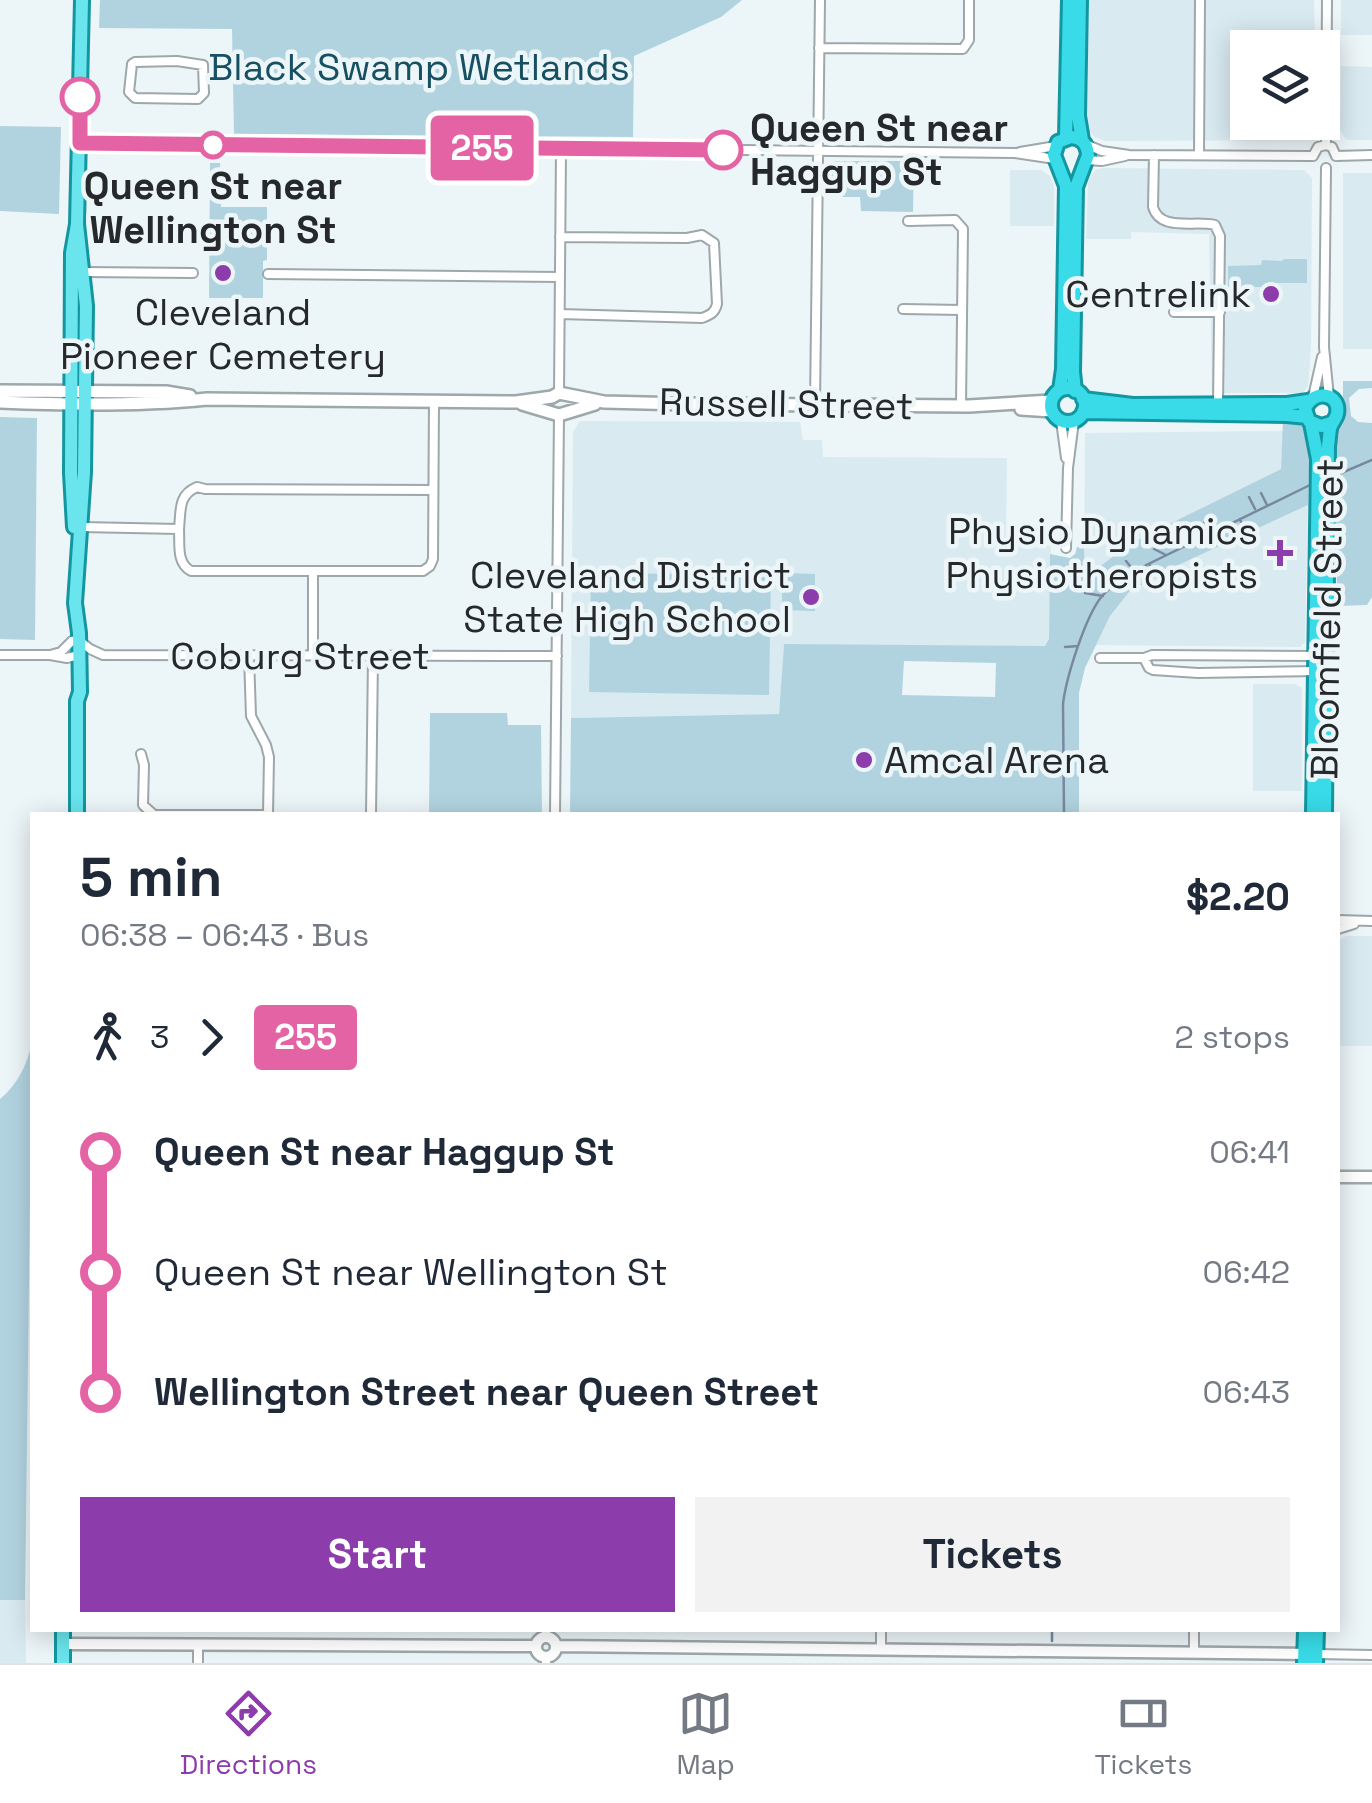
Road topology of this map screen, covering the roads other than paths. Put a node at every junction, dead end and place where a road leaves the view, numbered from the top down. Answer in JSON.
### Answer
{"nodes":[{"id":1,"x":82,"y":0,"type":"edge"},
{"id":2,"x":820,"y":0,"type":"edge"},
{"id":3,"x":969,"y":0,"type":"edge"},
{"id":4,"x":1069,"y":0,"type":"edge"},
{"id":5,"x":1080,"y":0,"type":"edge"},
{"id":6,"x":1200,"y":0,"type":"edge"},
{"id":7,"x":1327,"y":0,"type":"edge"},
{"id":8,"x":819,"y":48,"type":"junction"},
{"id":9,"x":166,"y":98,"type":"joint"},
{"id":10,"x":1084,"y":142,"type":"junction"},
{"id":11,"x":80,"y":143,"type":"junction"},
{"id":12,"x":1326,"y":145,"type":"junction"},
{"id":13,"x":561,"y":150,"type":"junction"},
{"id":14,"x":817,"y":151,"type":"junction"},
{"id":15,"x":1059,"y":152,"type":"junction"},
{"id":16,"x":1130,"y":155,"type":"junction"},
{"id":17,"x":1154,"y":155,"type":"junction"},
{"id":18,"x":1198,"y":156,"type":"junction"},
{"id":19,"x":1313,"y":156,"type":"junction"},
{"id":20,"x":1336,"y":156,"type":"junction"},
{"id":21,"x":1372,"y":156,"type":"edge"},
{"id":22,"x":1084,"y":164,"type":"junction"},
{"id":23,"x":1326,"y":168,"type":"junction"},
{"id":24,"x":908,"y":221,"type":"dead end"},
{"id":25,"x":77,"y":224,"type":"junction"},
{"id":26,"x":560,"y":237,"type":"junction"},
{"id":27,"x":82,"y":272,"type":"junction"},
{"id":28,"x":193,"y":273,"type":"dead end"},
{"id":29,"x":268,"y":274,"type":"dead end"},
{"id":30,"x":560,"y":277,"type":"junction"},
{"id":31,"x":903,"y":309,"type":"dead end"},
{"id":32,"x":962,"y":310,"type":"junction"},
{"id":33,"x":1174,"y":312,"type":"dead end"},
{"id":34,"x":1220,"y":312,"type":"junction"},
{"id":35,"x":560,"y":314,"type":"junction"},
{"id":36,"x":1324,"y":346,"type":"junction"},
{"id":37,"x":0,"y":391,"type":"edge"},
{"id":38,"x":1329,"y":397,"type":"junction"},
{"id":39,"x":78,"y":398,"type":"junction"},
{"id":40,"x":1311,"y":399,"type":"junction"},
{"id":41,"x":434,"y":401,"type":"junction"},
{"id":42,"x":0,"y":402,"type":"edge"},
{"id":43,"x":559,"y":404,"type":"junction"},
{"id":44,"x":814,"y":404,"type":"junction"},
{"id":45,"x":1218,"y":405,"type":"junction"},
{"id":46,"x":965,"y":406,"type":"junction"},
{"id":47,"x":1067,"y":406,"type":"junction"},
{"id":48,"x":1309,"y":420,"type":"junction"},
{"id":49,"x":1331,"y":423,"type":"junction"},
{"id":50,"x":1323,"y":469,"type":"junction"},
{"id":51,"x":433,"y":490,"type":"junction"},
{"id":52,"x":81,"y":527,"type":"junction"},
{"id":53,"x":179,"y":529,"type":"junction"},
{"id":54,"x":1066,"y":548,"type":"dead end"},
{"id":55,"x":76,"y":566,"type":"junction"},
{"id":56,"x":313,"y":570,"type":"junction"},
{"id":57,"x":76,"y":640,"type":"junction"},
{"id":58,"x":0,"y":655,"type":"edge"},
{"id":59,"x":50,"y":655,"type":"junction"},
{"id":60,"x":103,"y":655,"type":"junction"},
{"id":61,"x":1198,"y":655,"type":"junction"},
{"id":62,"x":248,"y":656,"type":"junction"},
{"id":63,"x":313,"y":656,"type":"junction"},
{"id":64,"x":373,"y":656,"type":"junction"},
{"id":65,"x":557,"y":656,"type":"junction"},
{"id":66,"x":1100,"y":658,"type":"dead end"},
{"id":67,"x":1144,"y":658,"type":"junction"},
{"id":68,"x":77,"y":661,"type":"junction"},
{"id":69,"x":1321,"y":663,"type":"junction"},
{"id":70,"x":1198,"y":673,"type":"junction"},
{"id":71,"x":140,"y":754,"type":"dead end"},
{"id":72,"x":77,"y":812,"type":"edge"},
{"id":73,"x":152,"y":812,"type":"edge"},
{"id":74,"x":268,"y":812,"type":"edge"},
{"id":75,"x":371,"y":812,"type":"edge"},
{"id":76,"x":555,"y":812,"type":"edge"},
{"id":77,"x":1313,"y":812,"type":"edge"},
{"id":78,"x":1325,"y":812,"type":"edge"},
{"id":79,"x":1340,"y":920,"type":"edge"},
{"id":80,"x":1368,"y":921,"type":"edge"},
{"id":81,"x":1340,"y":928,"type":"edge"},
{"id":82,"x":1340,"y":1177,"type":"edge"},
{"id":83,"x":1372,"y":1177,"type":"edge"},
{"id":84,"x":881,"y":1632,"type":"edge"},
{"id":85,"x":1194,"y":1632,"type":"edge"},
{"id":86,"x":1304,"y":1632,"type":"edge"},
{"id":87,"x":1316,"y":1632,"type":"edge"},
{"id":88,"x":546,"y":1633,"type":"edge"},
{"id":89,"x":63,"y":1637,"type":"edge"},
{"id":90,"x":198,"y":1646,"type":"junction"},
{"id":91,"x":536,"y":1646,"type":"junction"},
{"id":92,"x":557,"y":1646,"type":"junction"},
{"id":93,"x":881,"y":1651,"type":"junction"},
{"id":94,"x":1194,"y":1654,"type":"junction"},
{"id":95,"x":1372,"y":1655,"type":"edge"},
{"id":96,"x":939,"y":1657,"type":"edge"},
{"id":97,"x":1116,"y":1658,"type":"edge"},
{"id":98,"x":1310,"y":1659,"type":"edge"},
{"id":99,"x":546,"y":1660,"type":"edge"},
{"id":100,"x":63,"y":1663,"type":"edge"},
{"id":101,"x":198,"y":1663,"type":"edge"}],
"edges":[{"from":1,"to":11,"type":"main road"},
{"from":2,"to":8,"type":"street"},
{"from":3,"to":8,"type":"street"},
{"from":4,"to":15,"type":"highway"},
{"from":5,"to":10,"type":"highway"},
{"from":6,"to":18,"type":"street"},
{"from":7,"to":12,"type":"street"},
{"from":8,"to":14,"type":"street"},
{"from":9,"to":9,"type":"street"},
{"from":10,"to":15,"type":"highway"},
{"from":10,"to":16,"type":"street"},
{"from":10,"to":22,"type":"highway"},
{"from":11,"to":13,"type":"street"},
{"from":11,"to":25,"type":"main road"},
{"from":12,"to":19,"type":"street"},
{"from":12,"to":20,"type":"street"},
{"from":13,"to":14,"type":"street"},
{"from":13,"to":26,"type":"street"},
{"from":14,"to":15,"type":"street"},
{"from":14,"to":44,"type":"street"},
{"from":15,"to":22,"type":"highway"},
{"from":15,"to":47,"type":"highway"},
{"from":16,"to":17,"type":"street"},
{"from":16,"to":22,"type":"street"},
{"from":17,"to":18,"type":"street"},
{"from":17,"to":34,"type":"street"},
{"from":18,"to":19,"type":"street"},
{"from":19,"to":23,"type":"street"},
{"from":20,"to":21,"type":"street"},
{"from":20,"to":23,"type":"street"},
{"from":22,"to":47,"type":"highway"},
{"from":23,"to":36,"type":"street"},
{"from":24,"to":32,"type":"street"},
{"from":25,"to":27,"type":"main road"},
{"from":25,"to":39,"type":"main road"},
{"from":26,"to":30,"type":"street"},
{"from":26,"to":35,"type":"street"},
{"from":27,"to":28,"type":"street"},
{"from":27,"to":39,"type":"main road"},
{"from":29,"to":30,"type":"street"},
{"from":30,"to":35,"type":"street"},
{"from":31,"to":32,"type":"street"},
{"from":32,"to":46,"type":"street"},
{"from":33,"to":34,"type":"street"},
{"from":34,"to":45,"type":"street"},
{"from":35,"to":43,"type":"street"},
{"from":36,"to":38,"type":"street"},
{"from":36,"to":40,"type":"street"},
{"from":37,"to":39,"type":"main road"},
{"from":38,"to":40,"type":"highway"},
{"from":38,"to":49,"type":"highway"},
{"from":39,"to":41,"type":"main road","name":"Russell Street"},
{"from":39,"to":42,"type":"main road"},
{"from":39,"to":52,"type":"main road"},
{"from":39,"to":55,"type":"main road"},
{"from":40,"to":45,"type":"highway","name":"Russell Street"},
{"from":40,"to":48,"type":"highway"},
{"from":41,"to":43,"type":"main road","name":"Russell Street"},
{"from":41,"to":51,"type":"street"},
{"from":43,"to":44,"type":"main road","name":"Russell Street"},
{"from":43,"to":65,"type":"street"},
{"from":44,"to":46,"type":"main road","name":"Russell Street"},
{"from":45,"to":47,"type":"highway","name":"Russell Street"},
{"from":46,"to":47,"type":"main road","name":"Russell Street"},
{"from":47,"to":48,"type":"highway","name":"Russell Street"},
{"from":47,"to":54,"type":"street"},
{"from":48,"to":49,"type":"highway"},
{"from":48,"to":50,"type":"highway","name":"Bloomfield Street"},
{"from":49,"to":50,"type":"highway","name":"Bloomfield Street"},
{"from":50,"to":69,"type":"highway","name":"Bloomfield Street"},
{"from":51,"to":53,"type":"street"},
{"from":51,"to":56,"type":"street"},
{"from":52,"to":53,"type":"street"},
{"from":52,"to":55,"type":"main road"},
{"from":53,"to":56,"type":"street"},
{"from":55,"to":57,"type":"main road"},
{"from":56,"to":63,"type":"street"},
{"from":57,"to":59,"type":"street"},
{"from":57,"to":60,"type":"street"},
{"from":57,"to":68,"type":"main road"},
{"from":58,"to":59,"type":"street"},
{"from":59,"to":68,"type":"street"},
{"from":60,"to":62,"type":"street","name":"Coburg Street"},
{"from":60,"to":68,"type":"street"},
{"from":61,"to":67,"type":"street"},
{"from":61,"to":69,"type":"street"},
{"from":61,"to":70,"type":"street"},
{"from":62,"to":63,"type":"street","name":"Coburg Street"},
{"from":62,"to":74,"type":"street"},
{"from":63,"to":64,"type":"street","name":"Coburg Street"},
{"from":64,"to":65,"type":"street","name":"Coburg Street"},
{"from":64,"to":75,"type":"street"},
{"from":65,"to":76,"type":"street"},
{"from":66,"to":67,"type":"street"},
{"from":67,"to":70,"type":"street"},
{"from":68,"to":72,"type":"main road"},
{"from":69,"to":70,"type":"street"},
{"from":69,"to":77,"type":"highway","name":"Bloomfield Street"},
{"from":69,"to":78,"type":"highway","name":"Bloomfield Street"},
{"from":71,"to":73,"type":"street"},
{"from":79,"to":80,"type":"street"},
{"from":80,"to":81,"type":"street"},
{"from":82,"to":83,"type":"street"},
{"from":84,"to":93,"type":"street"},
{"from":85,"to":94,"type":"street"},
{"from":86,"to":98,"type":"highway"},
{"from":87,"to":98,"type":"highway"},
{"from":88,"to":91,"type":"street"},
{"from":88,"to":92,"type":"street"},
{"from":89,"to":90,"type":"street"},
{"from":89,"to":100,"type":"main road"},
{"from":90,"to":91,"type":"street"},
{"from":90,"to":101,"type":"street"},
{"from":91,"to":99,"type":"street"},
{"from":92,"to":93,"type":"street"},
{"from":92,"to":99,"type":"street"},
{"from":93,"to":96,"type":"street"},
{"from":94,"to":97,"type":"street"},
{"from":94,"to":98,"type":"street"},
{"from":95,"to":98,"type":"street"},
{"from":96,"to":97,"type":"street"}]}
